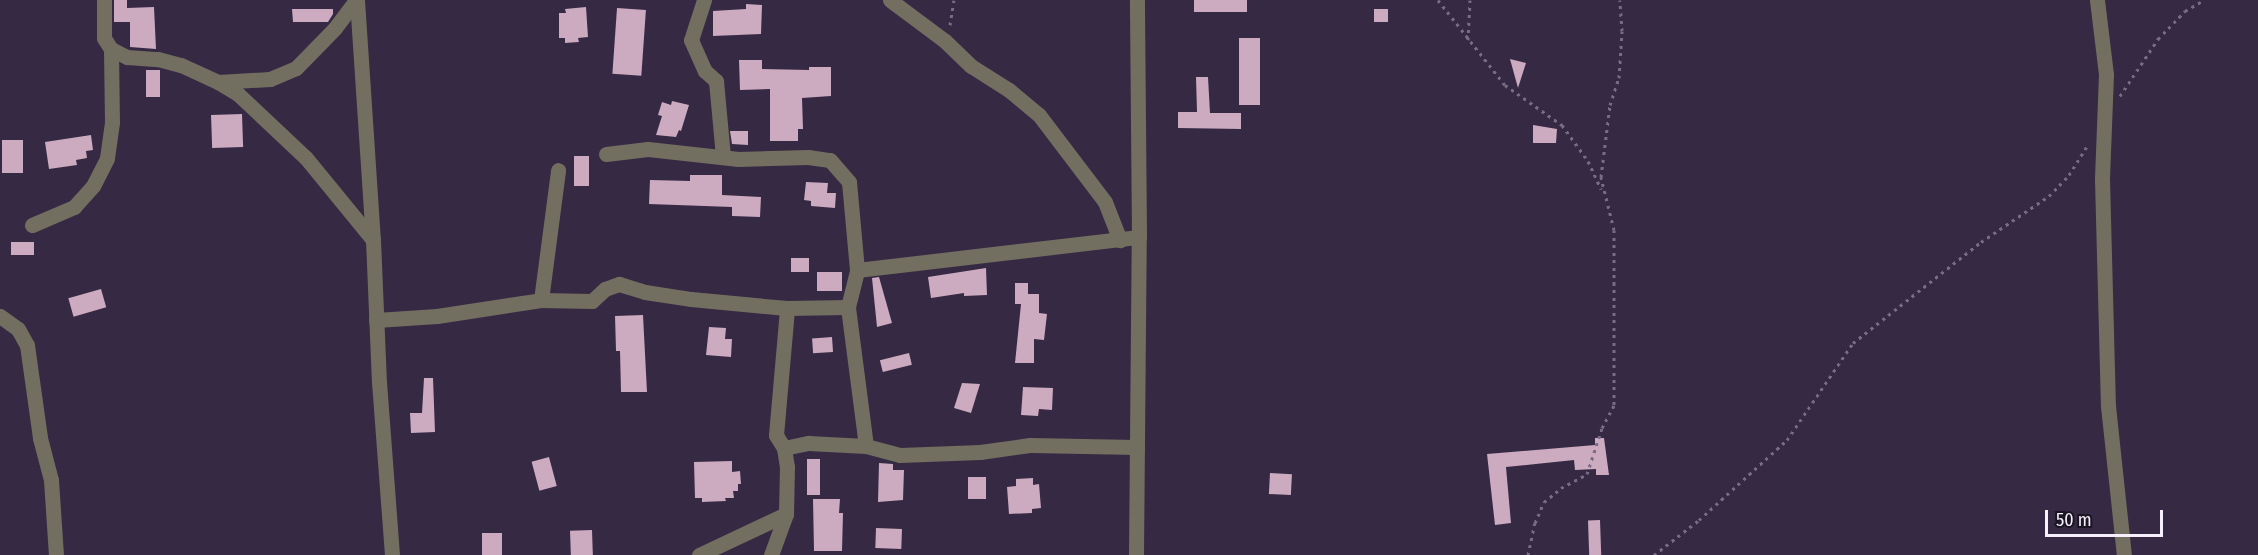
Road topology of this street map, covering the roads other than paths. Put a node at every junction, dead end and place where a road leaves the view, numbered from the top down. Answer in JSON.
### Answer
{"nodes":[{"id":1,"x":104,"y":0,"type":"edge"},
{"id":2,"x":356,"y":0,"type":"edge"},
{"id":3,"x":704,"y":0,"type":"edge"},
{"id":4,"x":890,"y":0,"type":"edge"},
{"id":5,"x":1137,"y":0,"type":"edge"},
{"id":6,"x":2097,"y":0,"type":"edge"},
{"id":7,"x":111,"y":49,"type":"junction"},
{"id":8,"x":218,"y":82,"type":"junction"},
{"id":9,"x":606,"y":154,"type":"dead end"},
{"id":10,"x":723,"y":156,"type":"junction"},
{"id":11,"x":558,"y":170,"type":"dead end"},
{"id":12,"x":32,"y":225,"type":"dead end"},
{"id":13,"x":1139,"y":237,"type":"junction"},
{"id":14,"x":373,"y":240,"type":"junction"},
{"id":15,"x":1119,"y":240,"type":"junction"},
{"id":16,"x":857,"y":270,"type":"junction"},
{"id":17,"x":541,"y":300,"type":"junction"},
{"id":18,"x":848,"y":307,"type":"junction"},
{"id":19,"x":787,"y":308,"type":"junction"},
{"id":20,"x":0,"y":316,"type":"edge"},
{"id":21,"x":376,"y":320,"type":"junction"},
{"id":22,"x":866,"y":446,"type":"junction"},
{"id":23,"x":1137,"y":447,"type":"junction"},
{"id":24,"x":784,"y":448,"type":"junction"},
{"id":25,"x":786,"y":514,"type":"junction"},
{"id":26,"x":56,"y":555,"type":"edge"},
{"id":27,"x":392,"y":555,"type":"edge"},
{"id":28,"x":699,"y":555,"type":"edge"},
{"id":29,"x":771,"y":555,"type":"edge"},
{"id":30,"x":1136,"y":555,"type":"edge"},
{"id":31,"x":2124,"y":555,"type":"edge"}],
"edges":[{"from":1,"to":7,"type":"street"},
{"from":2,"to":8,"type":"street"},
{"from":2,"to":14,"type":"street"},
{"from":3,"to":10,"type":"street"},
{"from":4,"to":15,"type":"street"},
{"from":5,"to":13,"type":"street"},
{"from":6,"to":31,"type":"street"},
{"from":7,"to":8,"type":"street"},
{"from":7,"to":12,"type":"street"},
{"from":8,"to":14,"type":"street"},
{"from":9,"to":10,"type":"street"},
{"from":10,"to":16,"type":"street"},
{"from":11,"to":17,"type":"street"},
{"from":13,"to":15,"type":"street"},
{"from":13,"to":23,"type":"street"},
{"from":14,"to":21,"type":"street"},
{"from":15,"to":16,"type":"street"},
{"from":16,"to":18,"type":"street"},
{"from":17,"to":19,"type":"street"},
{"from":17,"to":21,"type":"street"},
{"from":18,"to":19,"type":"street"},
{"from":18,"to":22,"type":"street"},
{"from":19,"to":24,"type":"street"},
{"from":20,"to":26,"type":"street"},
{"from":21,"to":27,"type":"street"},
{"from":22,"to":23,"type":"street"},
{"from":22,"to":24,"type":"street"},
{"from":23,"to":30,"type":"street"},
{"from":24,"to":25,"type":"street"},
{"from":25,"to":28,"type":"street"},
{"from":25,"to":29,"type":"street"}]}
